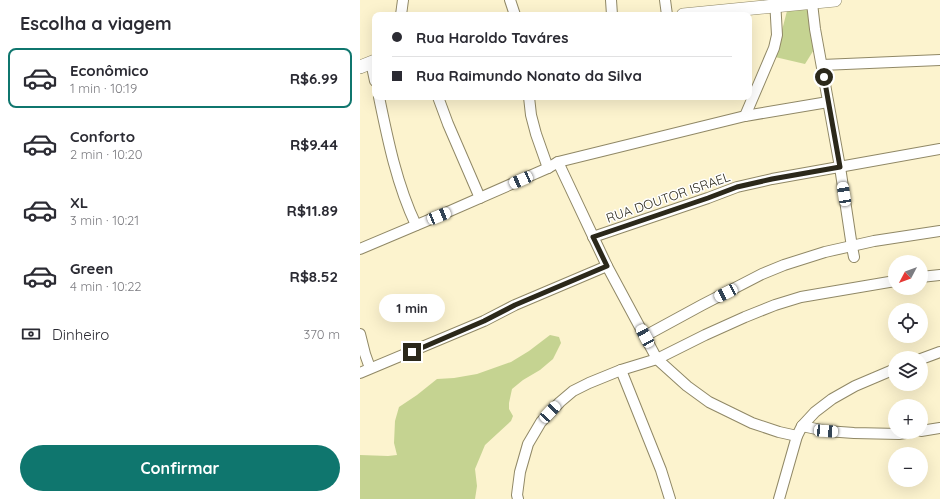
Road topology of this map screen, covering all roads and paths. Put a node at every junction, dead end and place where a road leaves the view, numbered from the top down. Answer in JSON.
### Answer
{"nodes":[{"id":1,"x":403,"y":0,"type":"edge"},
{"id":2,"x":510,"y":0,"type":"edge"},
{"id":3,"x":611,"y":0,"type":"edge"},
{"id":4,"x":665,"y":0,"type":"edge"},
{"id":5,"x":835,"y":0,"type":"edge"},
{"id":6,"x":812,"y":1,"type":"edge"},
{"id":7,"x":776,"y":3,"type":"edge"},
{"id":8,"x":401,"y":12,"type":"edge"},
{"id":9,"x":514,"y":12,"type":"edge"},
{"id":10,"x":612,"y":12,"type":"edge"},
{"id":11,"x":667,"y":12,"type":"edge"},
{"id":12,"x":706,"y":12,"type":"edge"},
{"id":13,"x":940,"y":60,"type":"edge"},
{"id":14,"x":822,"y":65,"type":"junction"},
{"id":15,"x":380,"y":100,"type":"edge"},
{"id":16,"x":439,"y":100,"type":"edge"},
{"id":17,"x":529,"y":100,"type":"edge"},
{"id":18,"x":828,"y":102,"type":"junction"},
{"id":19,"x":745,"y":116,"type":"junction"},
{"id":20,"x":940,"y":149,"type":"edge"},
{"id":21,"x":558,"y":162,"type":"junction"},
{"id":22,"x":840,"y":167,"type":"junction"},
{"id":23,"x":548,"y":168,"type":"junction"},
{"id":24,"x":480,"y":198,"type":"junction"},
{"id":25,"x":416,"y":226,"type":"junction"},
{"id":26,"x":940,"y":232,"type":"edge"},
{"id":27,"x":593,"y":237,"type":"junction"},
{"id":28,"x":852,"y":246,"type":"junction"},
{"id":29,"x":360,"y":249,"type":"edge"},
{"id":30,"x":854,"y":257,"type":"dead end"},
{"id":31,"x":607,"y":266,"type":"junction"},
{"id":32,"x":940,"y":274,"type":"edge"},
{"id":33,"x":928,"y":276,"type":"edge"},
{"id":34,"x":888,"y":282,"type":"edge"},
{"id":35,"x":360,"y":334,"type":"edge"},
{"id":36,"x":645,"y":336,"type":"junction"},
{"id":37,"x":940,"y":352,"type":"edge"},
{"id":38,"x":928,"y":356,"type":"edge"},
{"id":39,"x":657,"y":359,"type":"junction"},
{"id":40,"x":370,"y":368,"type":"junction"},
{"id":41,"x":621,"y":370,"type":"junction"},
{"id":42,"x":888,"y":372,"type":"edge"},
{"id":43,"x":360,"y":373,"type":"edge"},
{"id":44,"x":802,"y":426,"type":"junction"},
{"id":45,"x":940,"y":428,"type":"edge"},
{"id":46,"x":928,"y":430,"type":"edge"},
{"id":47,"x":888,"y":434,"type":"edge"},
{"id":48,"x":797,"y":436,"type":"junction"},
{"id":49,"x":518,"y":499,"type":"edge"},
{"id":50,"x":670,"y":499,"type":"edge"},
{"id":51,"x":779,"y":499,"type":"edge"}],
"edges":[{"from":1,"to":8,"type":"street"},
{"from":2,"to":9,"type":"street"},
{"from":3,"to":10,"type":"street"},
{"from":4,"to":11,"type":"street"},
{"from":5,"to":6,"type":"street"},
{"from":6,"to":7,"type":"street"},
{"from":6,"to":14,"type":"street"},
{"from":7,"to":12,"type":"street"},
{"from":7,"to":19,"type":"street"},
{"from":13,"to":14,"type":"street"},
{"from":14,"to":18,"type":"street"},
{"from":15,"to":25,"type":"street"},
{"from":16,"to":24,"type":"street"},
{"from":17,"to":23,"type":"street"},
{"from":18,"to":19,"type":"street"},
{"from":18,"to":22,"type":"street"},
{"from":19,"to":21,"type":"street"},
{"from":20,"to":22,"type":"street","name":"RUA DOUTOR ISRAEL"},
{"from":21,"to":23,"type":"street"},
{"from":21,"to":27,"type":"street"},
{"from":22,"to":27,"type":"street","name":"RUA DOUTOR ISRAEL"},
{"from":22,"to":28,"type":"street"},
{"from":23,"to":24,"type":"street"},
{"from":24,"to":25,"type":"street"},
{"from":25,"to":29,"type":"street"},
{"from":26,"to":28,"type":"street"},
{"from":27,"to":31,"type":"street"},
{"from":28,"to":30,"type":"street"},
{"from":28,"to":36,"type":"street"},
{"from":31,"to":36,"type":"street"},
{"from":31,"to":40,"type":"street"},
{"from":32,"to":33,"type":"street"},
{"from":34,"to":39,"type":"street"},
{"from":35,"to":40,"type":"street"},
{"from":36,"to":39,"type":"street"},
{"from":37,"to":38,"type":"street"},
{"from":39,"to":41,"type":"street"},
{"from":39,"to":48,"type":"street"},
{"from":40,"to":43,"type":"street"},
{"from":41,"to":49,"type":"street"},
{"from":41,"to":50,"type":"street"},
{"from":42,"to":44,"type":"street"},
{"from":44,"to":47,"type":"street"},
{"from":44,"to":48,"type":"street"},
{"from":45,"to":46,"type":"street"},
{"from":48,"to":51,"type":"street"}]}
